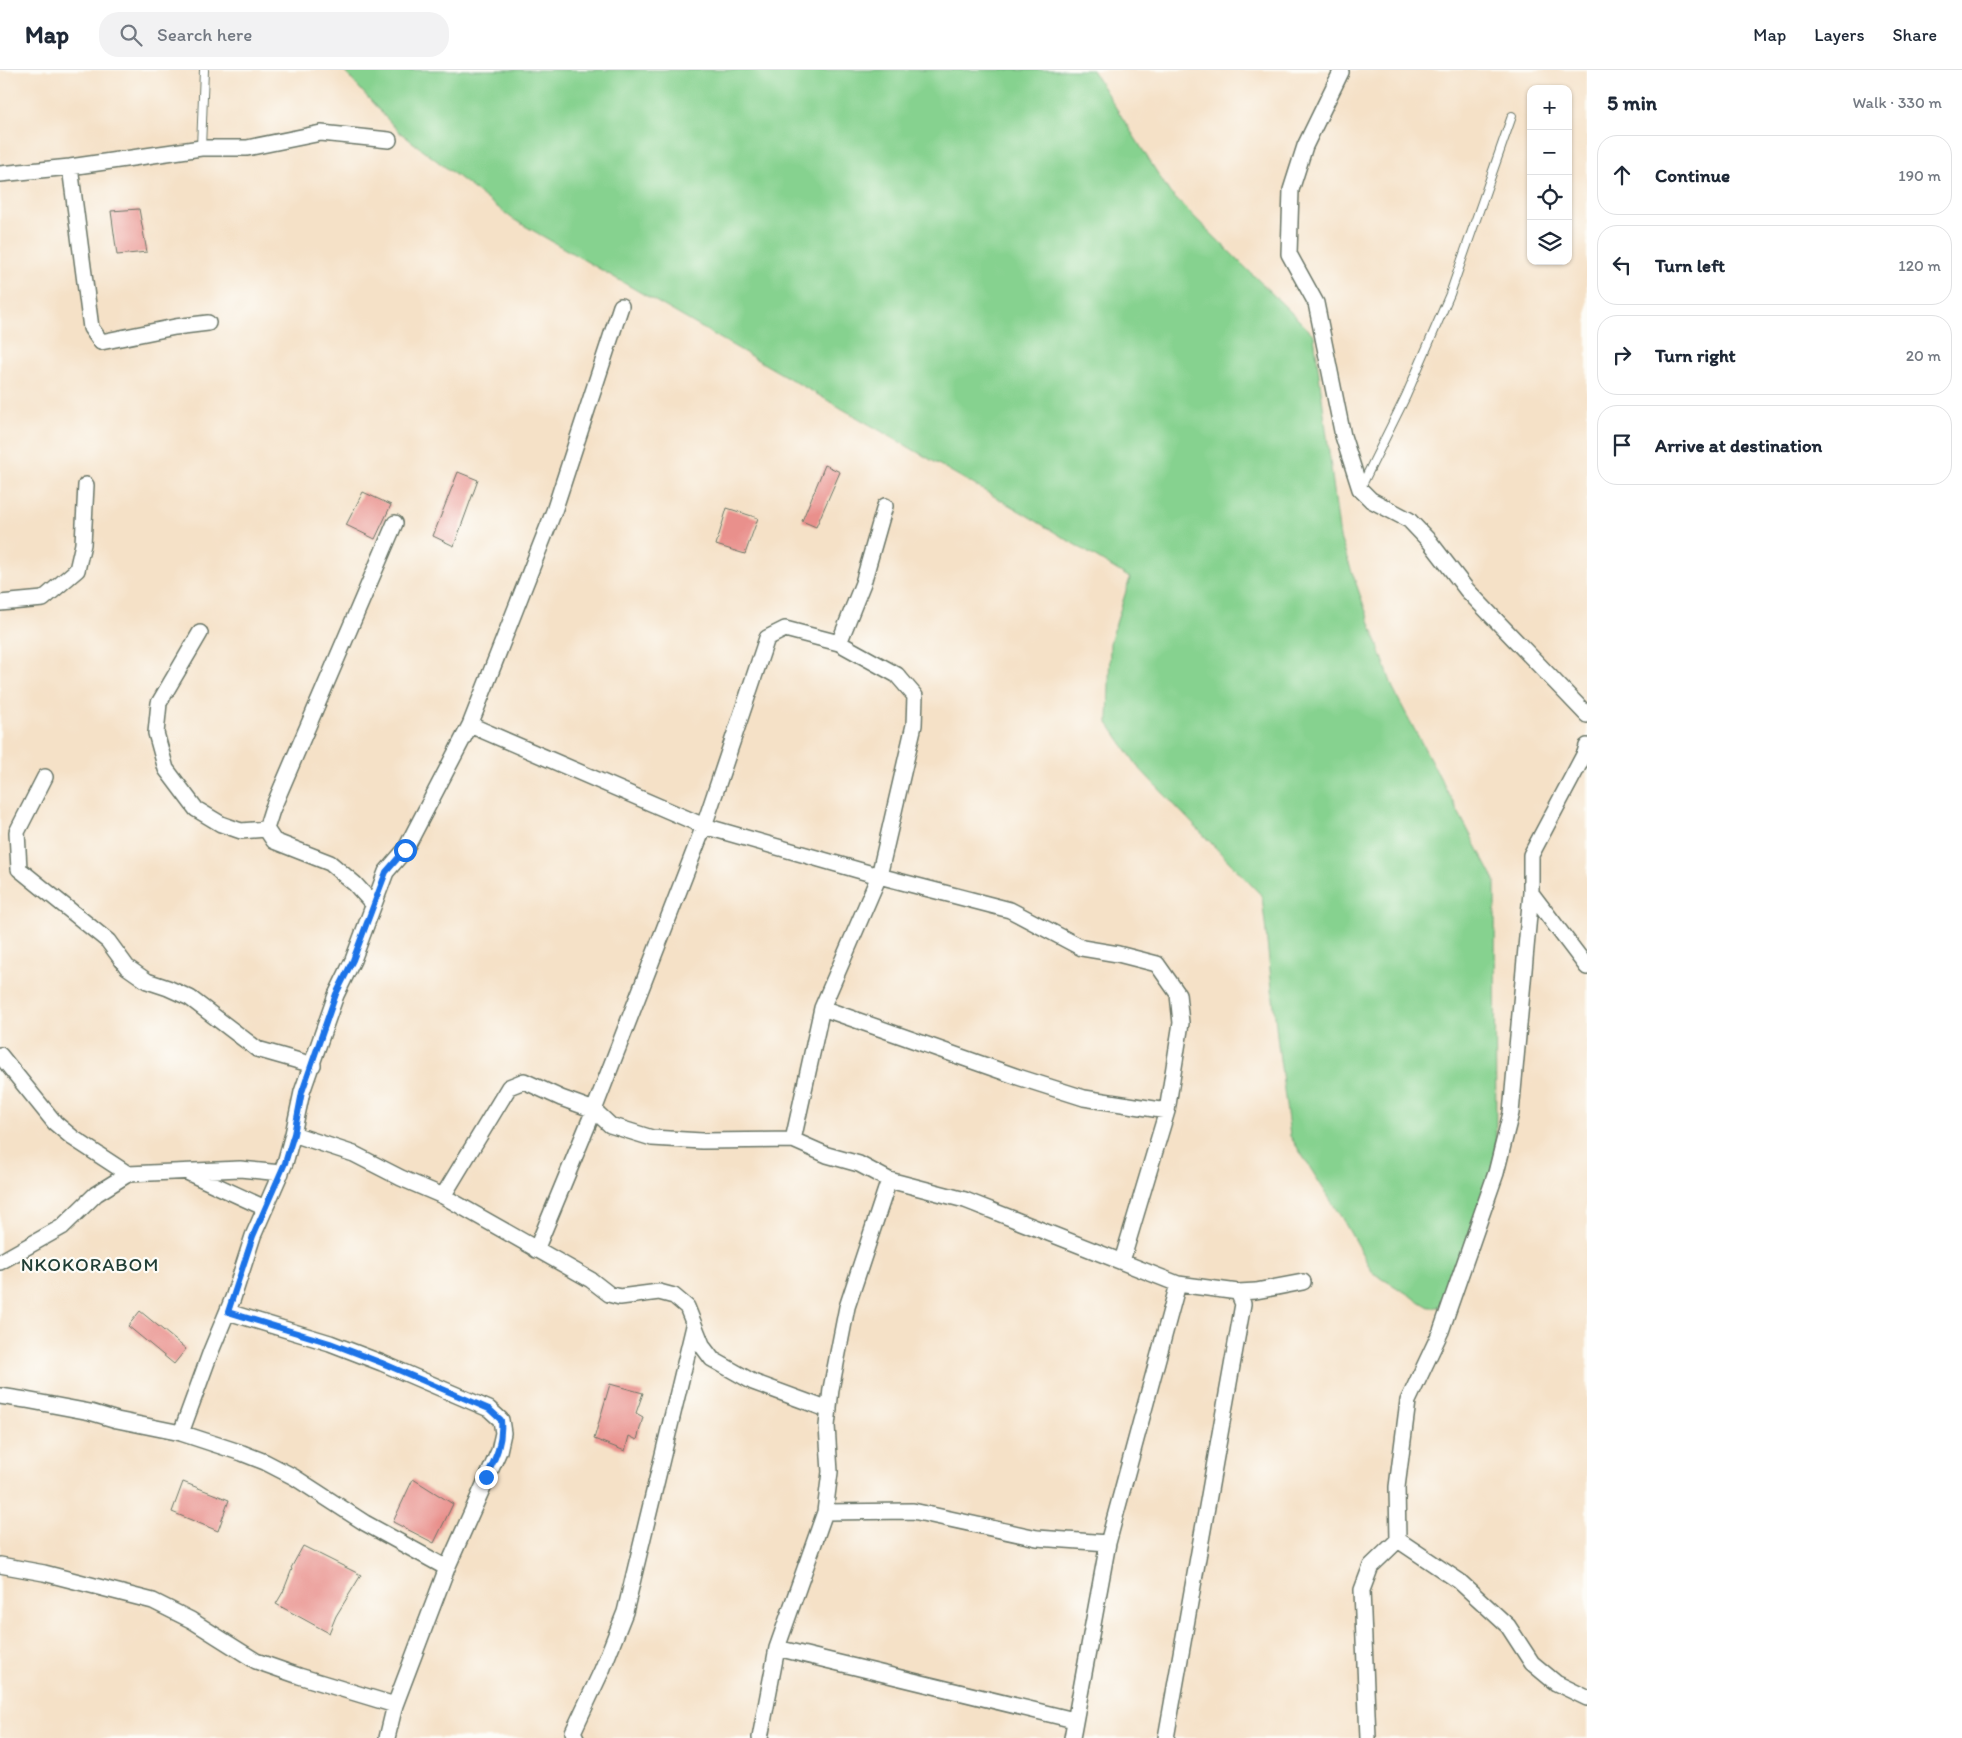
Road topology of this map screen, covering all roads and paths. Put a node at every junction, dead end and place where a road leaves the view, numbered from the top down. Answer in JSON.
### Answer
{"nodes":[{"id":1,"x":204,"y":70,"type":"edge"},
{"id":2,"x":1340,"y":70,"type":"edge"},
{"id":3,"x":1512,"y":116,"type":"dead end"},
{"id":4,"x":389,"y":140,"type":"dead end"},
{"id":5,"x":201,"y":148,"type":"junction"},
{"id":6,"x":70,"y":167,"type":"junction"},
{"id":7,"x":0,"y":174,"type":"edge"},
{"id":8,"x":621,"y":306,"type":"dead end"},
{"id":9,"x":208,"y":322,"type":"dead end"},
{"id":10,"x":86,"y":484,"type":"dead end"},
{"id":11,"x":1360,"y":489,"type":"junction"},
{"id":12,"x":885,"y":506,"type":"dead end"},
{"id":13,"x":395,"y":523,"type":"dead end"},
{"id":14,"x":0,"y":604,"type":"edge"},
{"id":15,"x":200,"y":633,"type":"dead end"},
{"id":16,"x":839,"y":643,"type":"junction"},
{"id":17,"x":1587,"y":715,"type":"edge"},
{"id":18,"x":470,"y":725,"type":"junction"},
{"id":19,"x":1587,"y":746,"type":"edge"},
{"id":20,"x":45,"y":777,"type":"dead end"},
{"id":21,"x":704,"y":826,"type":"junction"},
{"id":22,"x":266,"y":829,"type":"junction"},
{"id":23,"x":879,"y":876,"type":"junction"},
{"id":24,"x":1531,"y":893,"type":"junction"},
{"id":25,"x":373,"y":904,"type":"junction"},
{"id":26,"x":1587,"y":967,"type":"edge"},
{"id":27,"x":822,"y":1008,"type":"junction"},
{"id":28,"x":0,"y":1055,"type":"edge"},
{"id":29,"x":313,"y":1065,"type":"junction"},
{"id":30,"x":594,"y":1110,"type":"junction"},
{"id":31,"x":1167,"y":1111,"type":"junction"},
{"id":32,"x":294,"y":1134,"type":"junction"},
{"id":33,"x":793,"y":1140,"type":"junction"},
{"id":34,"x":185,"y":1172,"type":"junction"},
{"id":35,"x":281,"y":1173,"type":"junction"},
{"id":36,"x":128,"y":1174,"type":"junction"},
{"id":37,"x":890,"y":1180,"type":"junction"},
{"id":38,"x":443,"y":1196,"type":"junction"},
{"id":39,"x":265,"y":1208,"type":"junction"},
{"id":40,"x":536,"y":1250,"type":"junction"},
{"id":41,"x":0,"y":1262,"type":"edge"},
{"id":42,"x":1122,"y":1262,"type":"junction"},
{"id":43,"x":1303,"y":1282,"type":"dead end"},
{"id":44,"x":1178,"y":1284,"type":"junction"},
{"id":45,"x":1238,"y":1292,"type":"junction"},
{"id":46,"x":228,"y":1312,"type":"junction"},
{"id":47,"x":694,"y":1326,"type":"junction"},
{"id":48,"x":0,"y":1396,"type":"edge"},
{"id":49,"x":829,"y":1410,"type":"junction"},
{"id":50,"x":181,"y":1432,"type":"junction"},
{"id":51,"x":825,"y":1512,"type":"junction"},
{"id":52,"x":1398,"y":1540,"type":"junction"},
{"id":53,"x":1108,"y":1542,"type":"junction"},
{"id":54,"x":0,"y":1564,"type":"edge"},
{"id":55,"x":447,"y":1568,"type":"junction"},
{"id":56,"x":777,"y":1648,"type":"junction"},
{"id":57,"x":1587,"y":1698,"type":"edge"},
{"id":58,"x":395,"y":1704,"type":"junction"},
{"id":59,"x":1074,"y":1720,"type":"junction"},
{"id":60,"x":386,"y":1738,"type":"edge"},
{"id":61,"x":576,"y":1738,"type":"edge"},
{"id":62,"x":760,"y":1738,"type":"edge"},
{"id":63,"x":1072,"y":1738,"type":"edge"},
{"id":64,"x":1166,"y":1738,"type":"edge"},
{"id":65,"x":1368,"y":1738,"type":"edge"}],
"edges":[{"from":1,"to":5,"type":"lane"},
{"from":2,"to":11,"type":"street"},
{"from":3,"to":11,"type":"lane"},
{"from":4,"to":5,"type":"street"},
{"from":5,"to":6,"type":"street"},
{"from":6,"to":7,"type":"street"},
{"from":6,"to":9,"type":"street"},
{"from":8,"to":18,"type":"street"},
{"from":10,"to":14,"type":"street"},
{"from":11,"to":17,"type":"street"},
{"from":12,"to":16,"type":"street"},
{"from":13,"to":22,"type":"street"},
{"from":15,"to":22,"type":"street"},
{"from":16,"to":21,"type":"street"},
{"from":16,"to":23,"type":"street"},
{"from":18,"to":21,"type":"street"},
{"from":18,"to":25,"type":"street"},
{"from":19,"to":24,"type":"street"},
{"from":20,"to":29,"type":"street"},
{"from":21,"to":23,"type":"street"},
{"from":21,"to":30,"type":"street"},
{"from":22,"to":25,"type":"street"},
{"from":23,"to":27,"type":"street"},
{"from":23,"to":31,"type":"street"},
{"from":24,"to":26,"type":"street"},
{"from":24,"to":52,"type":"street"},
{"from":25,"to":29,"type":"street"},
{"from":27,"to":31,"type":"street"},
{"from":27,"to":33,"type":"street"},
{"from":28,"to":36,"type":"street"},
{"from":29,"to":32,"type":"street"},
{"from":30,"to":33,"type":"street"},
{"from":30,"to":38,"type":"street"},
{"from":30,"to":40,"type":"street"},
{"from":31,"to":42,"type":"street"},
{"from":32,"to":35,"type":"street"},
{"from":32,"to":38,"type":"street"},
{"from":33,"to":37,"type":"street"},
{"from":34,"to":35,"type":"street"},
{"from":34,"to":36,"type":"street"},
{"from":34,"to":39,"type":"street"},
{"from":35,"to":39,"type":"street"},
{"from":36,"to":41,"type":"street"},
{"from":37,"to":42,"type":"street"},
{"from":37,"to":49,"type":"street"},
{"from":38,"to":40,"type":"street"},
{"from":39,"to":46,"type":"street"},
{"from":40,"to":47,"type":"street"},
{"from":42,"to":44,"type":"street"},
{"from":43,"to":45,"type":"street"},
{"from":44,"to":45,"type":"street"},
{"from":44,"to":53,"type":"street"},
{"from":45,"to":64,"type":"street"},
{"from":46,"to":50,"type":"street"},
{"from":46,"to":55,"type":"street"},
{"from":47,"to":49,"type":"street"},
{"from":47,"to":61,"type":"street"},
{"from":48,"to":50,"type":"street"},
{"from":49,"to":51,"type":"street"},
{"from":50,"to":55,"type":"street"},
{"from":51,"to":53,"type":"street"},
{"from":51,"to":56,"type":"street"},
{"from":52,"to":57,"type":"street"},
{"from":52,"to":65,"type":"street"},
{"from":53,"to":59,"type":"street"},
{"from":54,"to":58,"type":"street"},
{"from":55,"to":58,"type":"street"},
{"from":56,"to":59,"type":"street"},
{"from":56,"to":62,"type":"street"},
{"from":58,"to":60,"type":"street"},
{"from":59,"to":63,"type":"street"}]}
